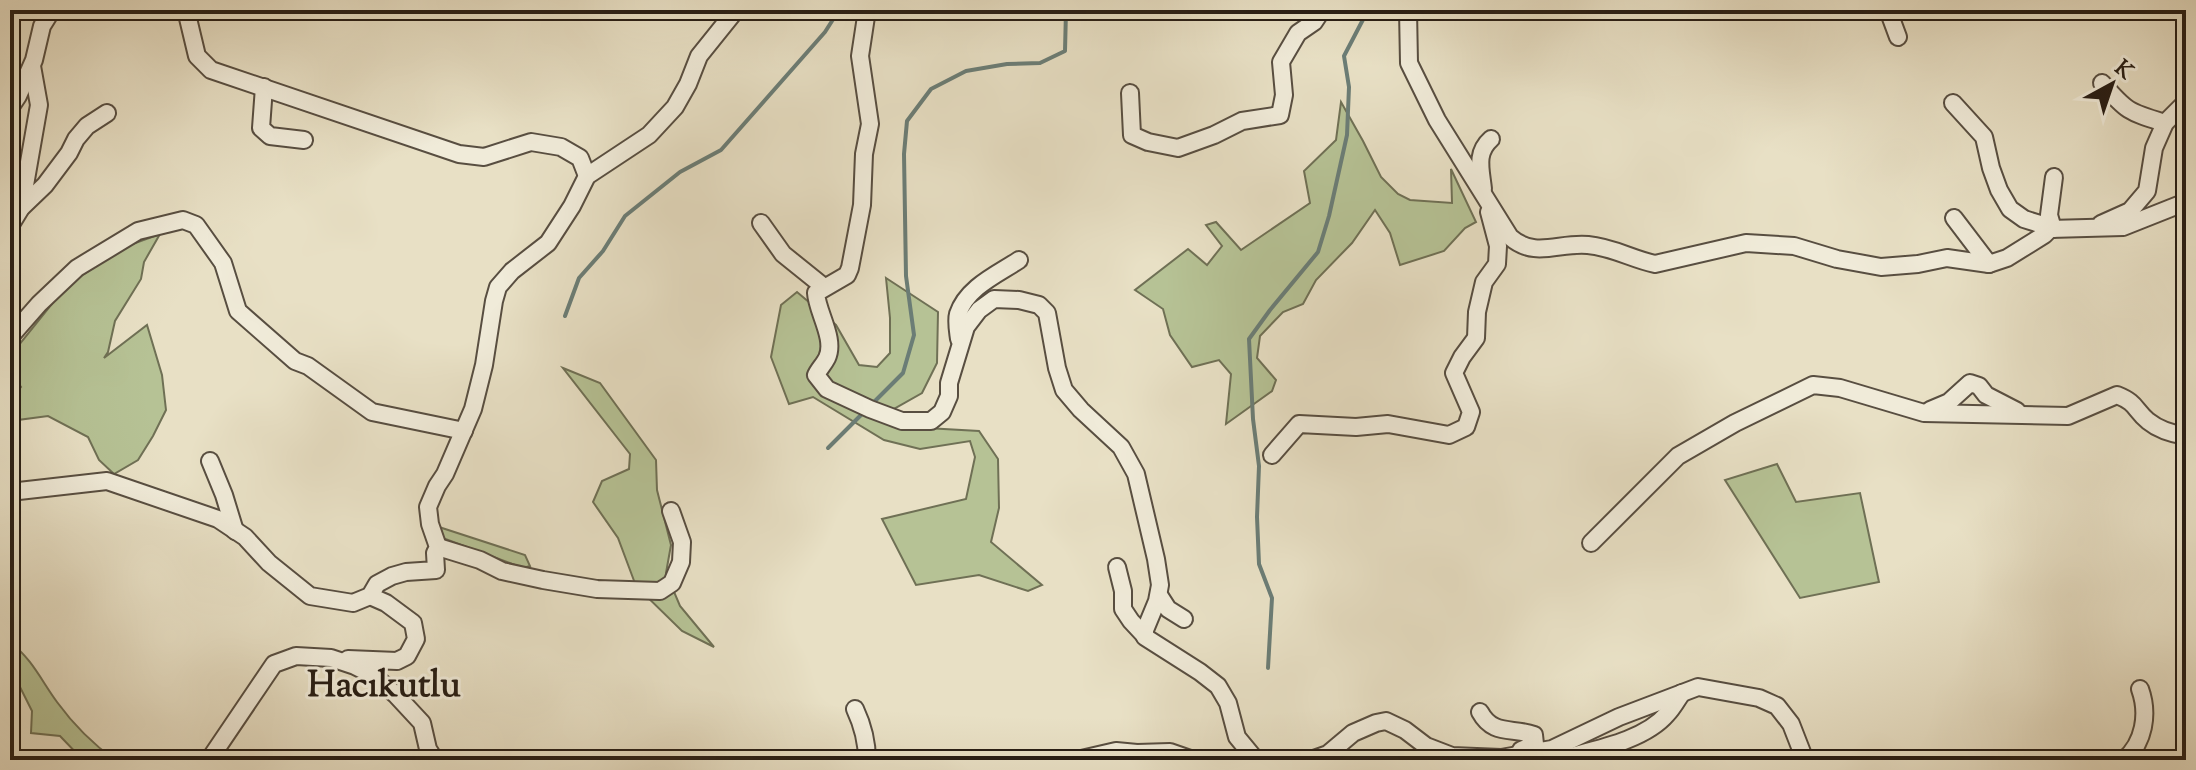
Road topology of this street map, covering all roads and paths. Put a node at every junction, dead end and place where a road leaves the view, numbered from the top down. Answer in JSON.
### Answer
{"nodes":[{"id":1,"x":52,"y":10,"type":"edge"},
{"id":2,"x":186,"y":10,"type":"edge"},
{"id":3,"x":736,"y":10,"type":"edge"},
{"id":4,"x":867,"y":10,"type":"edge"},
{"id":5,"x":1322,"y":10,"type":"edge"},
{"id":6,"x":1408,"y":10,"type":"edge"},
{"id":7,"x":1793,"y":10,"type":"edge"},
{"id":8,"x":1803,"y":10,"type":"edge"},
{"id":9,"x":1888,"y":10,"type":"edge"},
{"id":10,"x":1898,"y":37,"type":"dead end"},
{"id":11,"x":32,"y":66,"type":"junction"},
{"id":12,"x":2102,"y":83,"type":"dead end"},
{"id":13,"x":264,"y":87,"type":"junction"},
{"id":14,"x":1130,"y":93,"type":"dead end"},
{"id":15,"x":2186,"y":102,"type":"edge"},
{"id":16,"x":1953,"y":103,"type":"dead end"},
{"id":17,"x":10,"y":108,"type":"edge"},
{"id":18,"x":107,"y":113,"type":"dead end"},
{"id":19,"x":2165,"y":123,"type":"junction"},
{"id":20,"x":1491,"y":139,"type":"dead end"},
{"id":21,"x":304,"y":140,"type":"dead end"},
{"id":22,"x":587,"y":176,"type":"junction"},
{"id":23,"x":2054,"y":177,"type":"dead end"},
{"id":24,"x":1484,"y":194,"type":"junction"},
{"id":25,"x":2186,"y":202,"type":"edge"},
{"id":26,"x":21,"y":208,"type":"junction"},
{"id":27,"x":1954,"y":218,"type":"dead end"},
{"id":28,"x":761,"y":223,"type":"dead end"},
{"id":29,"x":10,"y":226,"type":"edge"},
{"id":30,"x":2051,"y":229,"type":"junction"},
{"id":31,"x":2092,"y":229,"type":"junction"},
{"id":32,"x":1019,"y":260,"type":"dead end"},
{"id":33,"x":1989,"y":264,"type":"junction"},
{"id":34,"x":824,"y":287,"type":"junction"},
{"id":35,"x":10,"y":337,"type":"edge"},
{"id":36,"x":959,"y":348,"type":"junction"},
{"id":37,"x":1924,"y":413,"type":"junction"},
{"id":38,"x":2029,"y":416,"type":"junction"},
{"id":39,"x":464,"y":431,"type":"junction"},
{"id":40,"x":2186,"y":436,"type":"edge"},
{"id":41,"x":1272,"y":455,"type":"dead end"},
{"id":42,"x":210,"y":461,"type":"dead end"},
{"id":43,"x":10,"y":492,"type":"edge"},
{"id":44,"x":671,"y":511,"type":"dead end"},
{"id":45,"x":235,"y":531,"type":"junction"},
{"id":46,"x":1591,"y":543,"type":"dead end"},
{"id":47,"x":438,"y":547,"type":"junction"},
{"id":48,"x":1117,"y":567,"type":"dead end"},
{"id":49,"x":1159,"y":595,"type":"junction"},
{"id":50,"x":370,"y":596,"type":"junction"},
{"id":51,"x":1184,"y":619,"type":"dead end"},
{"id":52,"x":1145,"y":636,"type":"junction"},
{"id":53,"x":331,"y":658,"type":"junction"},
{"id":54,"x":2140,"y":689,"type":"dead end"},
{"id":55,"x":1682,"y":693,"type":"junction"},
{"id":56,"x":855,"y":709,"type":"dead end"},
{"id":57,"x":1480,"y":712,"type":"dead end"},
{"id":58,"x":1143,"y":757,"type":"edge"},
{"id":59,"x":1511,"y":758,"type":"edge"},
{"id":60,"x":209,"y":760,"type":"edge"},
{"id":61,"x":435,"y":760,"type":"edge"},
{"id":62,"x":867,"y":760,"type":"edge"},
{"id":63,"x":1077,"y":760,"type":"edge"},
{"id":64,"x":1193,"y":760,"type":"edge"},
{"id":65,"x":1256,"y":760,"type":"edge"},
{"id":66,"x":1311,"y":760,"type":"edge"},
{"id":67,"x":1557,"y":760,"type":"edge"},
{"id":68,"x":1805,"y":760,"type":"edge"},
{"id":69,"x":2124,"y":760,"type":"edge"}],
"edges":[{"from":1,"to":11,"type":"street"},
{"from":2,"to":13,"type":"street"},
{"from":3,"to":22,"type":"street"},
{"from":4,"to":34,"type":"street"},
{"from":5,"to":14,"type":"street"},
{"from":6,"to":24,"type":"street"},
{"from":7,"to":8,"type":"street"},
{"from":9,"to":10,"type":"street"},
{"from":11,"to":17,"type":"street"},
{"from":11,"to":26,"type":"street"},
{"from":12,"to":19,"type":"street"},
{"from":13,"to":21,"type":"street"},
{"from":13,"to":22,"type":"street"},
{"from":15,"to":19,"type":"street"},
{"from":16,"to":30,"type":"street"},
{"from":18,"to":26,"type":"street"},
{"from":19,"to":31,"type":"street"},
{"from":20,"to":24,"type":"street"},
{"from":22,"to":39,"type":"street"},
{"from":23,"to":30,"type":"street"},
{"from":24,"to":33,"type":"street"},
{"from":24,"to":41,"type":"street"},
{"from":25,"to":31,"type":"street"},
{"from":26,"to":29,"type":"street"},
{"from":27,"to":33,"type":"street"},
{"from":28,"to":34,"type":"street"},
{"from":30,"to":31,"type":"street"},
{"from":30,"to":33,"type":"street"},
{"from":32,"to":36,"type":"street"},
{"from":34,"to":36,"type":"street"},
{"from":35,"to":39,"type":"street"},
{"from":36,"to":49,"type":"street"},
{"from":37,"to":38,"type":"street"},
{"from":37,"to":38,"type":"street"},
{"from":37,"to":46,"type":"street"},
{"from":38,"to":40,"type":"street"},
{"from":39,"to":47,"type":"street"},
{"from":42,"to":45,"type":"street"},
{"from":43,"to":45,"type":"street"},
{"from":44,"to":47,"type":"street"},
{"from":45,"to":50,"type":"street"},
{"from":47,"to":50,"type":"street"},
{"from":48,"to":52,"type":"street"},
{"from":49,"to":51,"type":"street"},
{"from":49,"to":52,"type":"street"},
{"from":50,"to":53,"type":"street"},
{"from":52,"to":65,"type":"street"},
{"from":53,"to":60,"type":"street"},
{"from":53,"to":61,"type":"street"},
{"from":54,"to":69,"type":"street"},
{"from":55,"to":59,"type":"street"},
{"from":55,"to":67,"type":"street"},
{"from":55,"to":68,"type":"street"},
{"from":56,"to":62,"type":"street"},
{"from":57,"to":59,"type":"street"},
{"from":58,"to":63,"type":"street"},
{"from":58,"to":64,"type":"street"},
{"from":59,"to":66,"type":"street"}]}
